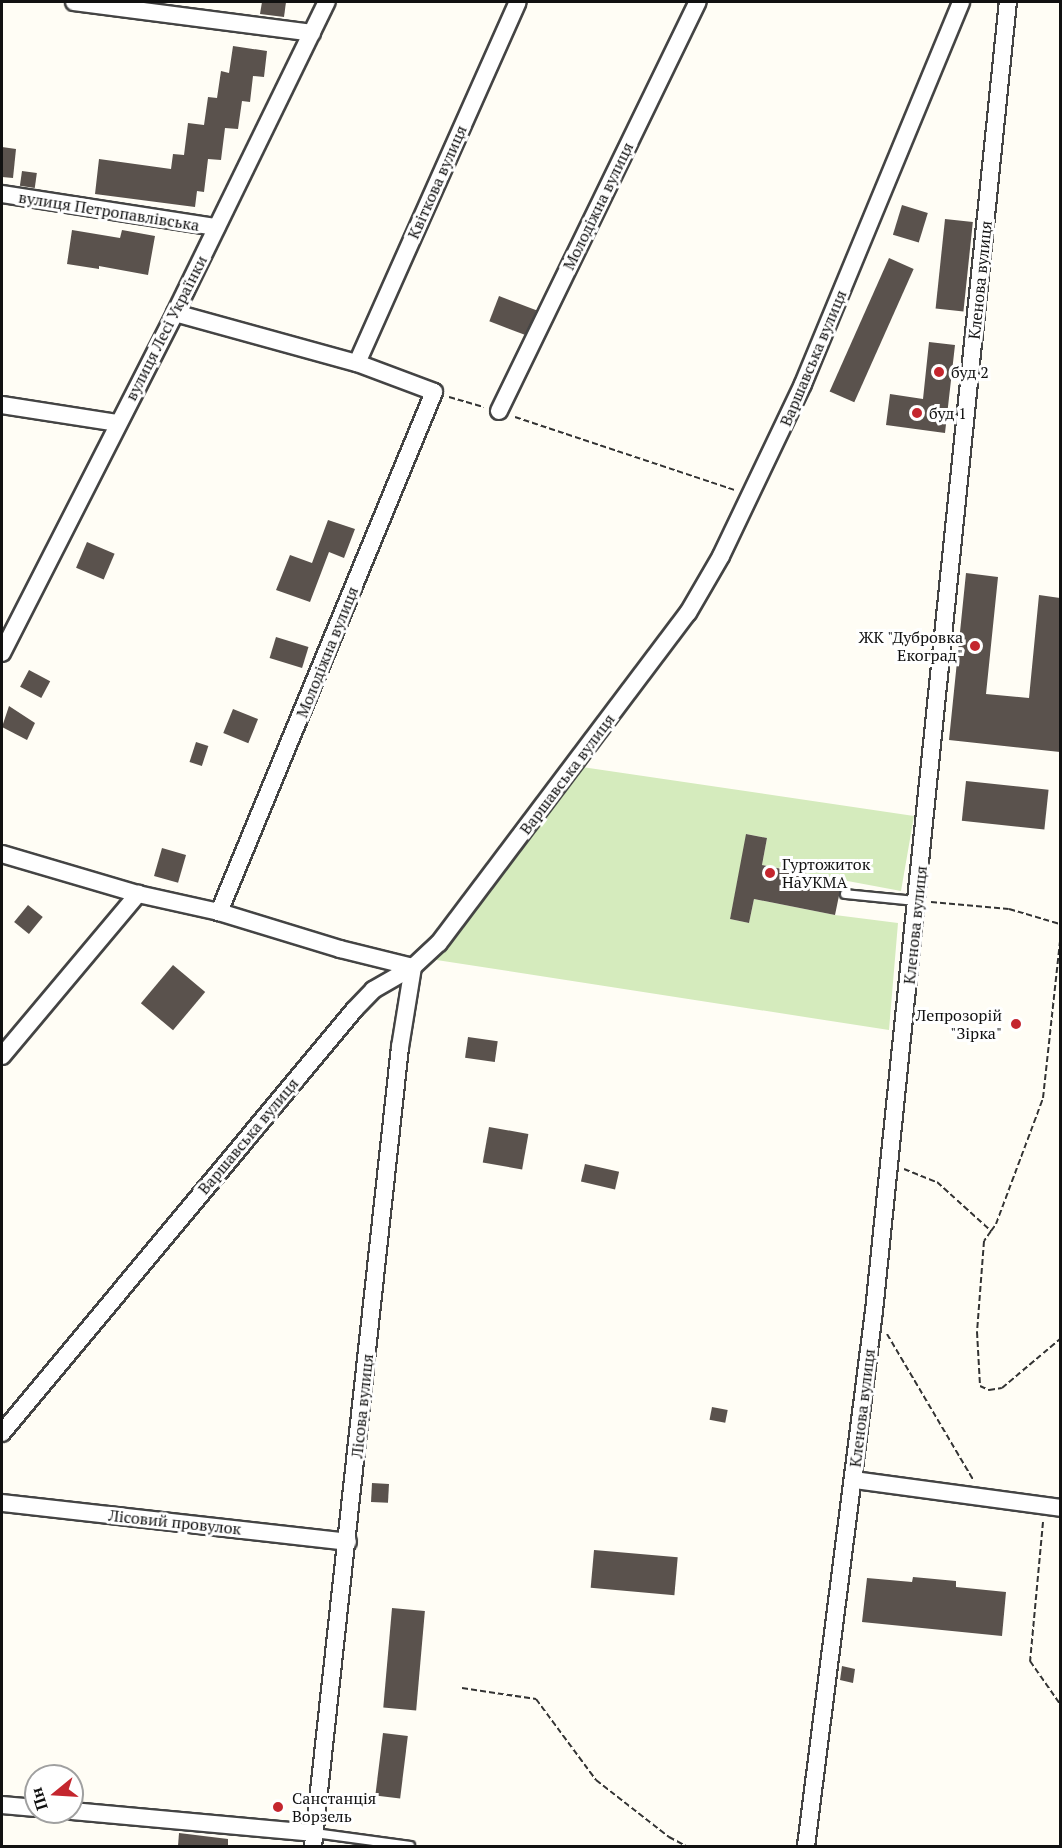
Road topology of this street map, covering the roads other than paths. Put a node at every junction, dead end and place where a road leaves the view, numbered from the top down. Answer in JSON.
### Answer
{"nodes":[{"id":1,"x":74,"y":2,"type":"edge"},
{"id":2,"x":327,"y":2,"type":"edge"},
{"id":3,"x":518,"y":2,"type":"edge"},
{"id":4,"x":698,"y":2,"type":"edge"},
{"id":5,"x":961,"y":2,"type":"edge"},
{"id":6,"x":1008,"y":2,"type":"edge"},
{"id":7,"x":312,"y":33,"type":"junction"},
{"id":8,"x":2,"y":194,"type":"edge"},
{"id":9,"x":216,"y":228,"type":"junction"},
{"id":10,"x":175,"y":313,"type":"junction"},
{"id":11,"x":357,"y":363,"type":"junction"},
{"id":12,"x":2,"y":405,"type":"edge"},
{"id":13,"x":499,"y":411,"type":"road end"},
{"id":14,"x":117,"y":423,"type":"junction"},
{"id":15,"x":2,"y":653,"type":"edge"},
{"id":16,"x":2,"y":854,"type":"edge"},
{"id":17,"x":138,"y":894,"type":"junction"},
{"id":18,"x":845,"y":894,"type":"dead end"},
{"id":19,"x":918,"y":901,"type":"junction"},
{"id":20,"x":219,"y":912,"type":"junction"},
{"id":21,"x":414,"y":967,"type":"junction"},
{"id":22,"x":2,"y":1056,"type":"edge"},
{"id":23,"x":2,"y":1433,"type":"edge"},
{"id":24,"x":854,"y":1480,"type":"junction"},
{"id":25,"x":2,"y":1503,"type":"edge"},
{"id":26,"x":1053,"y":1506,"type":"edge"},
{"id":27,"x":348,"y":1542,"type":"junction"},
{"id":28,"x":2,"y":1805,"type":"edge"},
{"id":29,"x":24,"y":1807,"type":"edge"},
{"id":30,"x":84,"y":1812,"type":"edge"},
{"id":31,"x":314,"y":1840,"type":"edge"},
{"id":32,"x":410,"y":1846,"type":"edge"},
{"id":33,"x":806,"y":1846,"type":"edge"}],
"edges":[{"from":1,"to":7,"type":"street"},
{"from":2,"to":7,"type":"street","name":"вулиця Лесі Українки"},
{"from":3,"to":11,"type":"street","name":"Квіткова вулиця"},
{"from":4,"to":13,"type":"street","name":"Молодіжна вулиця"},
{"from":5,"to":21,"type":"street","name":"Варшавська вулиця"},
{"from":6,"to":19,"type":"street","name":"Кленова вулиця"},
{"from":7,"to":9,"type":"street","name":"вулиця Лесі Українки"},
{"from":8,"to":9,"type":"street","name":"вулиця Петропавлівська"},
{"from":9,"to":10,"type":"street","name":"вулиця Лесі Українки"},
{"from":10,"to":11,"type":"street"},
{"from":10,"to":14,"type":"street","name":"вулиця Лесі Українки"},
{"from":11,"to":20,"type":"street","name":"Молодіжна вулиця"},
{"from":12,"to":14,"type":"street"},
{"from":14,"to":15,"type":"street","name":"вулиця Лесі Українки"},
{"from":16,"to":17,"type":"street"},
{"from":17,"to":20,"type":"street"},
{"from":17,"to":22,"type":"street"},
{"from":18,"to":19,"type":"lane"},
{"from":19,"to":24,"type":"street","name":"Кленова вулиця"},
{"from":20,"to":21,"type":"street"},
{"from":21,"to":23,"type":"street","name":"Варшавська вулиця"},
{"from":21,"to":27,"type":"street","name":"Лісова вулиця"},
{"from":24,"to":26,"type":"street"},
{"from":24,"to":33,"type":"street","name":"Кленова вулиця"},
{"from":25,"to":27,"type":"street","name":"Лісовий провулок"},
{"from":27,"to":31,"type":"street","name":"Лісова вулиця"},
{"from":28,"to":29,"type":"street"},
{"from":30,"to":31,"type":"street"},
{"from":31,"to":32,"type":"lane"}]}
